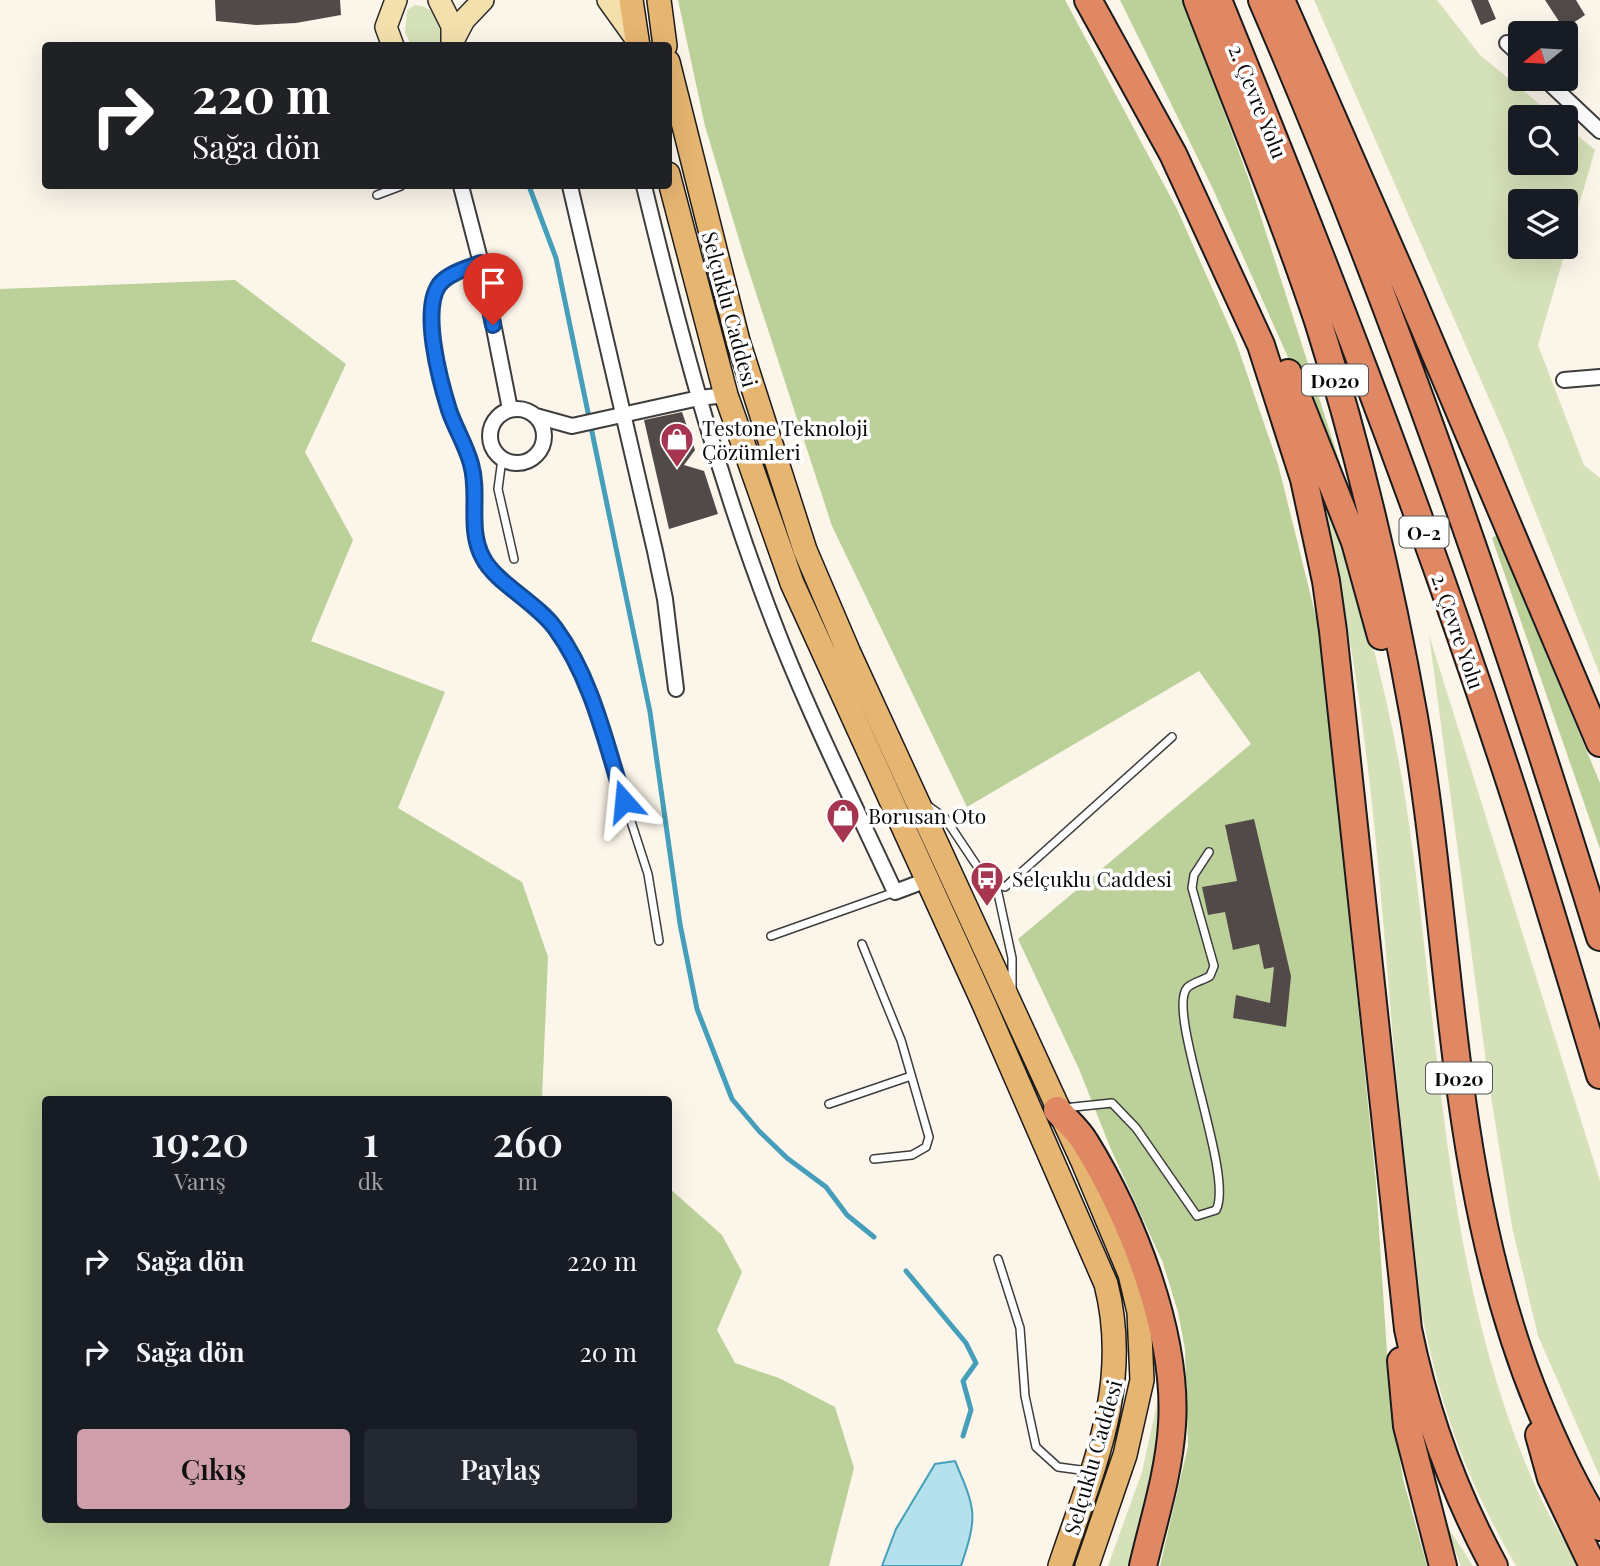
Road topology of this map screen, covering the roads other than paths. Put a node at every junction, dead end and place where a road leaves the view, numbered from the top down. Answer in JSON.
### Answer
{"nodes":[{"id":1,"x":374,"y":0,"type":"edge"},
{"id":2,"x":396,"y":0,"type":"edge"},
{"id":3,"x":439,"y":0,"type":"edge"},
{"id":4,"x":483,"y":0,"type":"edge"},
{"id":5,"x":608,"y":0,"type":"edge"},
{"id":6,"x":631,"y":0,"type":"edge"},
{"id":7,"x":659,"y":0,"type":"edge"},
{"id":8,"x":1088,"y":0,"type":"edge"},
{"id":9,"x":1197,"y":0,"type":"edge"},
{"id":10,"x":1218,"y":0,"type":"edge"},
{"id":11,"x":1262,"y":0,"type":"edge"},
{"id":12,"x":1281,"y":0,"type":"edge"},
{"id":13,"x":390,"y":36,"type":"edge"},
{"id":14,"x":453,"y":42,"type":"edge"},
{"id":15,"x":635,"y":42,"type":"edge"},
{"id":16,"x":636,"y":42,"type":"edge"},
{"id":17,"x":664,"y":42,"type":"edge"},
{"id":18,"x":672,"y":78,"type":"edge"},
{"id":19,"x":1558,"y":91,"type":"edge"},
{"id":20,"x":1600,"y":131,"type":"edge"},
{"id":21,"x":1173,"y":154,"type":"junction"},
{"id":22,"x":393,"y":189,"type":"edge"},
{"id":23,"x":462,"y":189,"type":"edge"},
{"id":24,"x":571,"y":189,"type":"edge"},
{"id":25,"x":645,"y":189,"type":"edge"},
{"id":26,"x":672,"y":189,"type":"edge"},
{"id":27,"x":377,"y":195,"type":"dead end"},
{"id":28,"x":481,"y":263,"type":"junction"},
{"id":29,"x":1600,"y":377,"type":"edge"},
{"id":30,"x":1564,"y":380,"type":"dead end"},
{"id":31,"x":726,"y":395,"type":"junction"},
{"id":32,"x":699,"y":398,"type":"junction"},
{"id":33,"x":510,"y":409,"type":"junction"},
{"id":34,"x":624,"y":415,"type":"junction"},
{"id":35,"x":536,"y":416,"type":"junction"},
{"id":36,"x":502,"y":459,"type":"junction"},
{"id":37,"x":514,"y":559,"type":"dead end"},
{"id":38,"x":676,"y":688,"type":"dead end"},
{"id":39,"x":1172,"y":737,"type":"dead end"},
{"id":40,"x":1600,"y":743,"type":"edge"},
{"id":41,"x":1423,"y":775,"type":"junction"},
{"id":42,"x":915,"y":796,"type":"junction"},
{"id":43,"x":1209,"y":852,"type":"dead end"},
{"id":44,"x":927,"y":880,"type":"junction"},
{"id":45,"x":996,"y":884,"type":"junction"},
{"id":46,"x":895,"y":892,"type":"junction"},
{"id":47,"x":771,"y":936,"type":"dead end"},
{"id":48,"x":1600,"y":937,"type":"edge"},
{"id":49,"x":659,"y":941,"type":"dead end"},
{"id":50,"x":862,"y":944,"type":"dead end"},
{"id":51,"x":1012,"y":1010,"type":"junction"},
{"id":52,"x":1600,"y":1075,"type":"edge"},
{"id":53,"x":911,"y":1076,"type":"junction"},
{"id":54,"x":830,"y":1104,"type":"dead end"},
{"id":55,"x":1057,"y":1110,"type":"junction"},
{"id":56,"x":874,"y":1159,"type":"dead end"},
{"id":57,"x":998,"y":1259,"type":"dead end"},
{"id":58,"x":1401,"y":1269,"type":"junction"},
{"id":59,"x":1527,"y":1375,"type":"junction"},
{"id":60,"x":1092,"y":1471,"type":"junction"},
{"id":61,"x":1600,"y":1527,"type":"edge"},
{"id":62,"x":1060,"y":1566,"type":"edge"},
{"id":63,"x":1087,"y":1566,"type":"edge"},
{"id":64,"x":1143,"y":1566,"type":"edge"},
{"id":65,"x":1443,"y":1566,"type":"edge"},
{"id":66,"x":1494,"y":1566,"type":"edge"},
{"id":67,"x":1593,"y":1566,"type":"edge"}],
"edges":[{"from":1,"to":13,"type":"street"},
{"from":2,"to":13,"type":"street"},
{"from":3,"to":14,"type":"street"},
{"from":4,"to":14,"type":"street"},
{"from":5,"to":15,"type":"street"},
{"from":6,"to":16,"type":"main road"},
{"from":7,"to":17,"type":"main road"},
{"from":8,"to":21,"type":"highway"},
{"from":9,"to":41,"type":"highway","number":"D020"},
{"from":10,"to":52,"type":"highway","name":"2. Çevre Yolu","number":"O-2"},
{"from":11,"to":48,"type":"highway","name":"2. Çevre Yolu","number":"O-2"},
{"from":12,"to":40,"type":"highway"},
{"from":18,"to":42,"type":"main road","name":"Selçuklu Caddesi"},
{"from":19,"to":20,"type":"street"},
{"from":21,"to":41,"type":"highway"},
{"from":21,"to":58,"type":"highway"},
{"from":22,"to":27,"type":"lane"},
{"from":23,"to":28,"type":"street"},
{"from":24,"to":34,"type":"street"},
{"from":25,"to":32,"type":"street"},
{"from":26,"to":31,"type":"main road","name":"Selçuklu Caddesi"},
{"from":28,"to":33,"type":"street"},
{"from":28,"to":49,"type":"lane"},
{"from":29,"to":30,"type":"street"},
{"from":31,"to":32,"type":"street"},
{"from":31,"to":44,"type":"main road","name":"Selçuklu Caddesi"},
{"from":32,"to":34,"type":"street"},
{"from":32,"to":46,"type":"street"},
{"from":33,"to":35,"type":"street"},
{"from":33,"to":36,"type":"street"},
{"from":34,"to":35,"type":"street"},
{"from":34,"to":38,"type":"street"},
{"from":35,"to":36,"type":"street"},
{"from":36,"to":37,"type":"lane"},
{"from":39,"to":45,"type":"lane"},
{"from":41,"to":59,"type":"highway","number":"D020"},
{"from":42,"to":45,"type":"lane"},
{"from":42,"to":51,"type":"main road","name":"Selçuklu Caddesi"},
{"from":43,"to":55,"type":"lane"},
{"from":44,"to":46,"type":"street"},
{"from":44,"to":60,"type":"main road","name":"Selçuklu Caddesi"},
{"from":45,"to":51,"type":"lane"},
{"from":46,"to":47,"type":"lane"},
{"from":50,"to":53,"type":"lane"},
{"from":51,"to":55,"type":"main road","name":"Selçuklu Caddesi"},
{"from":53,"to":54,"type":"lane"},
{"from":53,"to":56,"type":"lane"},
{"from":55,"to":63,"type":"main road","name":"Selçuklu Caddesi"},
{"from":55,"to":64,"type":"highway"},
{"from":57,"to":60,"type":"lane"},
{"from":58,"to":65,"type":"highway"},
{"from":58,"to":66,"type":"highway"},
{"from":59,"to":61,"type":"highway"},
{"from":59,"to":67,"type":"highway"},
{"from":60,"to":62,"type":"main road","name":"Selçuklu Caddesi"}]}
